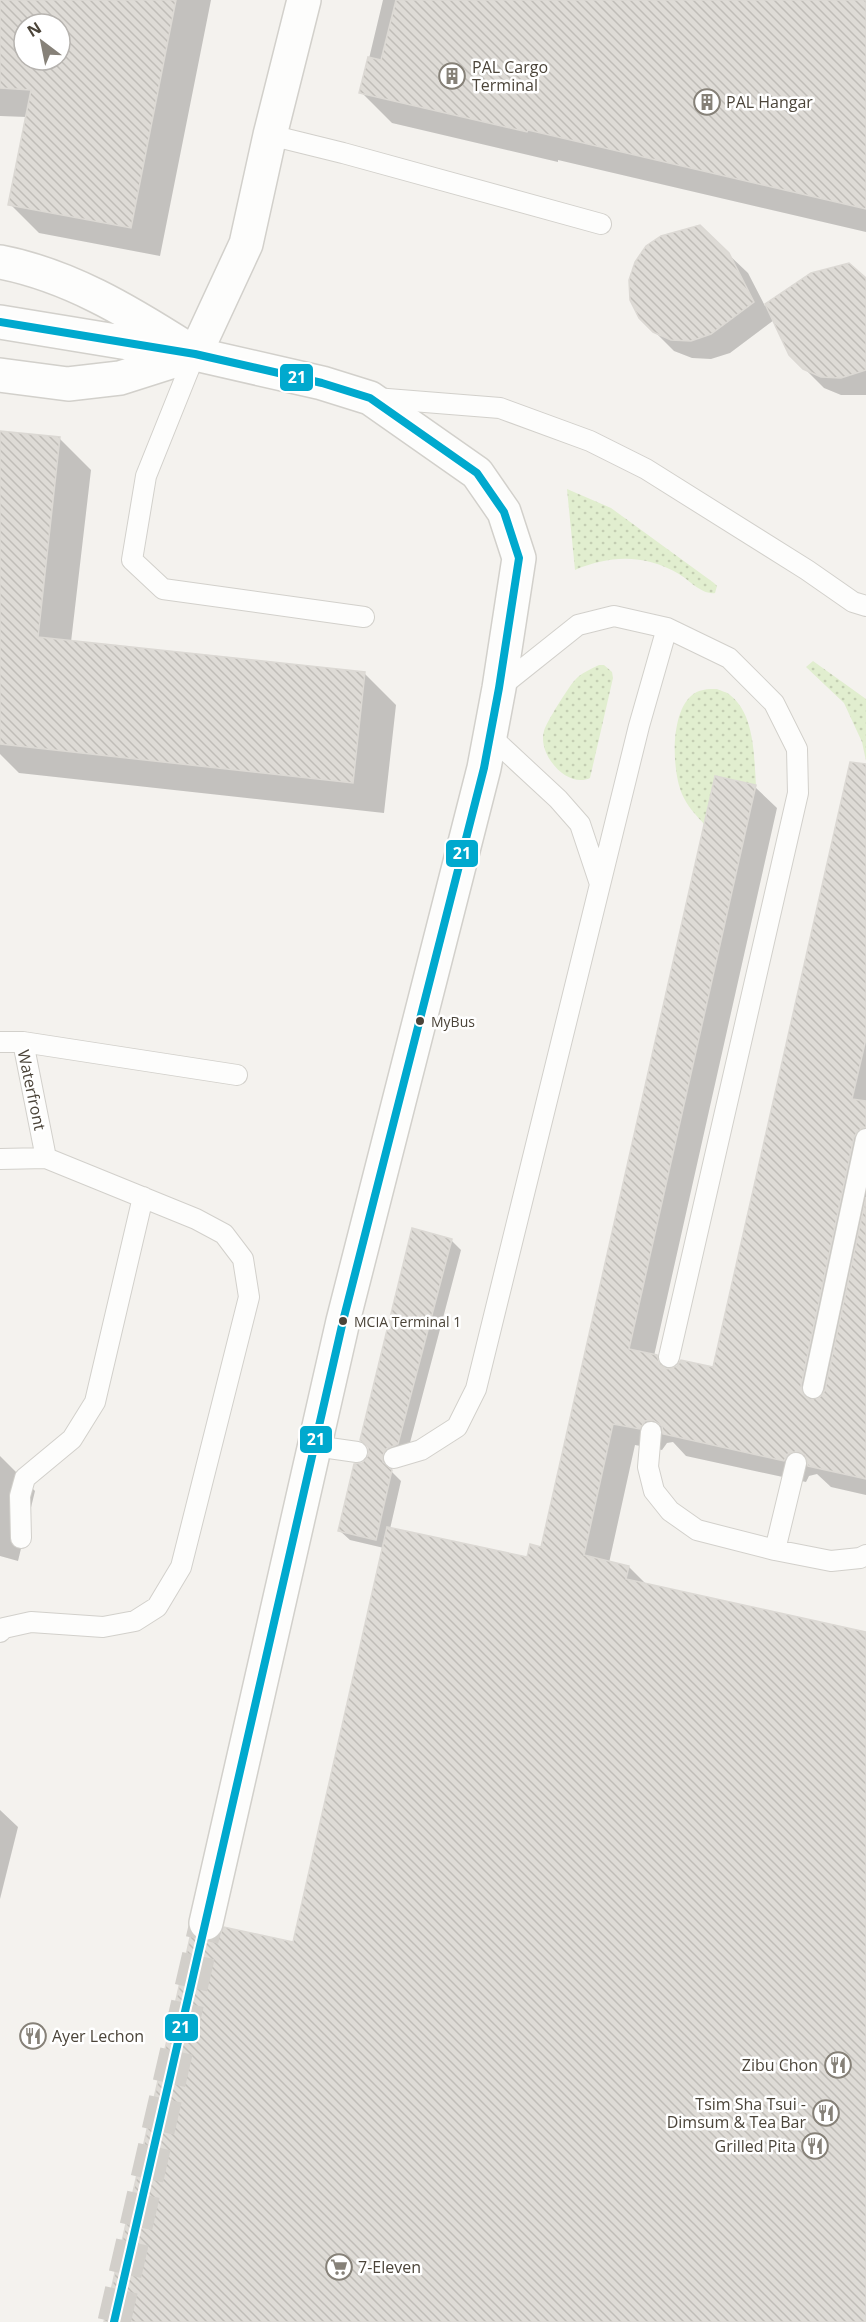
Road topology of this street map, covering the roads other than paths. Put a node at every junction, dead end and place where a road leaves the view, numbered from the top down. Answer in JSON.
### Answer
{"nodes":[{"id":1,"x":304,"y":0,"type":"edge"},
{"id":2,"x":270,"y":135,"type":"junction"},
{"id":3,"x":601,"y":224,"type":"dead end"},
{"id":4,"x":0,"y":262,"type":"edge"},
{"id":5,"x":0,"y":322,"type":"edge"},
{"id":6,"x":195,"y":354,"type":"junction"},
{"id":7,"x":0,"y":375,"type":"edge"},
{"id":8,"x":370,"y":398,"type":"junction"},
{"id":9,"x":859,"y":604,"type":"edge"},
{"id":10,"x":364,"y":617,"type":"dead end"},
{"id":11,"x":866,"y":623,"type":"edge"},
{"id":12,"x":667,"y":628,"type":"junction"},
{"id":13,"x":499,"y":688,"type":"junction"},
{"id":14,"x":489,"y":735,"type":"junction"},
{"id":15,"x":600,"y":885,"type":"junction"},
{"id":16,"x":0,"y":1042,"type":"edge"},
{"id":17,"x":22,"y":1042,"type":"junction"},
{"id":18,"x":237,"y":1075,"type":"dead end"},
{"id":19,"x":866,"y":1139,"type":"edge"},
{"id":20,"x":46,"y":1158,"type":"junction"},
{"id":21,"x":0,"y":1159,"type":"edge"},
{"id":22,"x":143,"y":1197,"type":"junction"},
{"id":23,"x":669,"y":1358,"type":"dead end"},
{"id":24,"x":813,"y":1389,"type":"dead end"},
{"id":25,"x":651,"y":1432,"type":"dead end"},
{"id":26,"x":315,"y":1446,"type":"junction"},
{"id":27,"x":357,"y":1452,"type":"dead end"},
{"id":28,"x":394,"y":1458,"type":"dead end"},
{"id":29,"x":796,"y":1463,"type":"dead end"},
{"id":30,"x":21,"y":1538,"type":"dead end"},
{"id":31,"x":775,"y":1550,"type":"junction"},
{"id":32,"x":866,"y":1555,"type":"edge"},
{"id":33,"x":0,"y":1632,"type":"edge"},
{"id":34,"x":206,"y":1923,"type":"tunnel mouth"}],
"edges":[{"from":1,"to":2,"type":"street"},
{"from":2,"to":3,"type":"lane"},
{"from":2,"to":6,"type":"street"},
{"from":4,"to":6,"type":"street"},
{"from":5,"to":6,"type":"street"},
{"from":6,"to":7,"type":"street"},
{"from":6,"to":8,"type":"street"},
{"from":6,"to":10,"type":"lane"},
{"from":8,"to":9,"type":"lane"},
{"from":8,"to":13,"type":"street"},
{"from":9,"to":11,"type":"lane"},
{"from":12,"to":13,"type":"lane"},
{"from":12,"to":15,"type":"lane"},
{"from":12,"to":23,"type":"lane"},
{"from":13,"to":14,"type":"street"},
{"from":14,"to":15,"type":"lane"},
{"from":14,"to":26,"type":"street"},
{"from":15,"to":28,"type":"lane"},
{"from":16,"to":17,"type":"lane","name":"Waterfront"},
{"from":17,"to":18,"type":"lane"},
{"from":17,"to":20,"type":"lane","name":"Waterfront"},
{"from":19,"to":24,"type":"lane"},
{"from":20,"to":21,"type":"lane"},
{"from":20,"to":22,"type":"lane"},
{"from":22,"to":30,"type":"lane"},
{"from":22,"to":33,"type":"lane"},
{"from":25,"to":31,"type":"lane"},
{"from":26,"to":27,"type":"lane"},
{"from":26,"to":34,"type":"street"},
{"from":29,"to":31,"type":"lane"},
{"from":31,"to":32,"type":"lane"}]}
